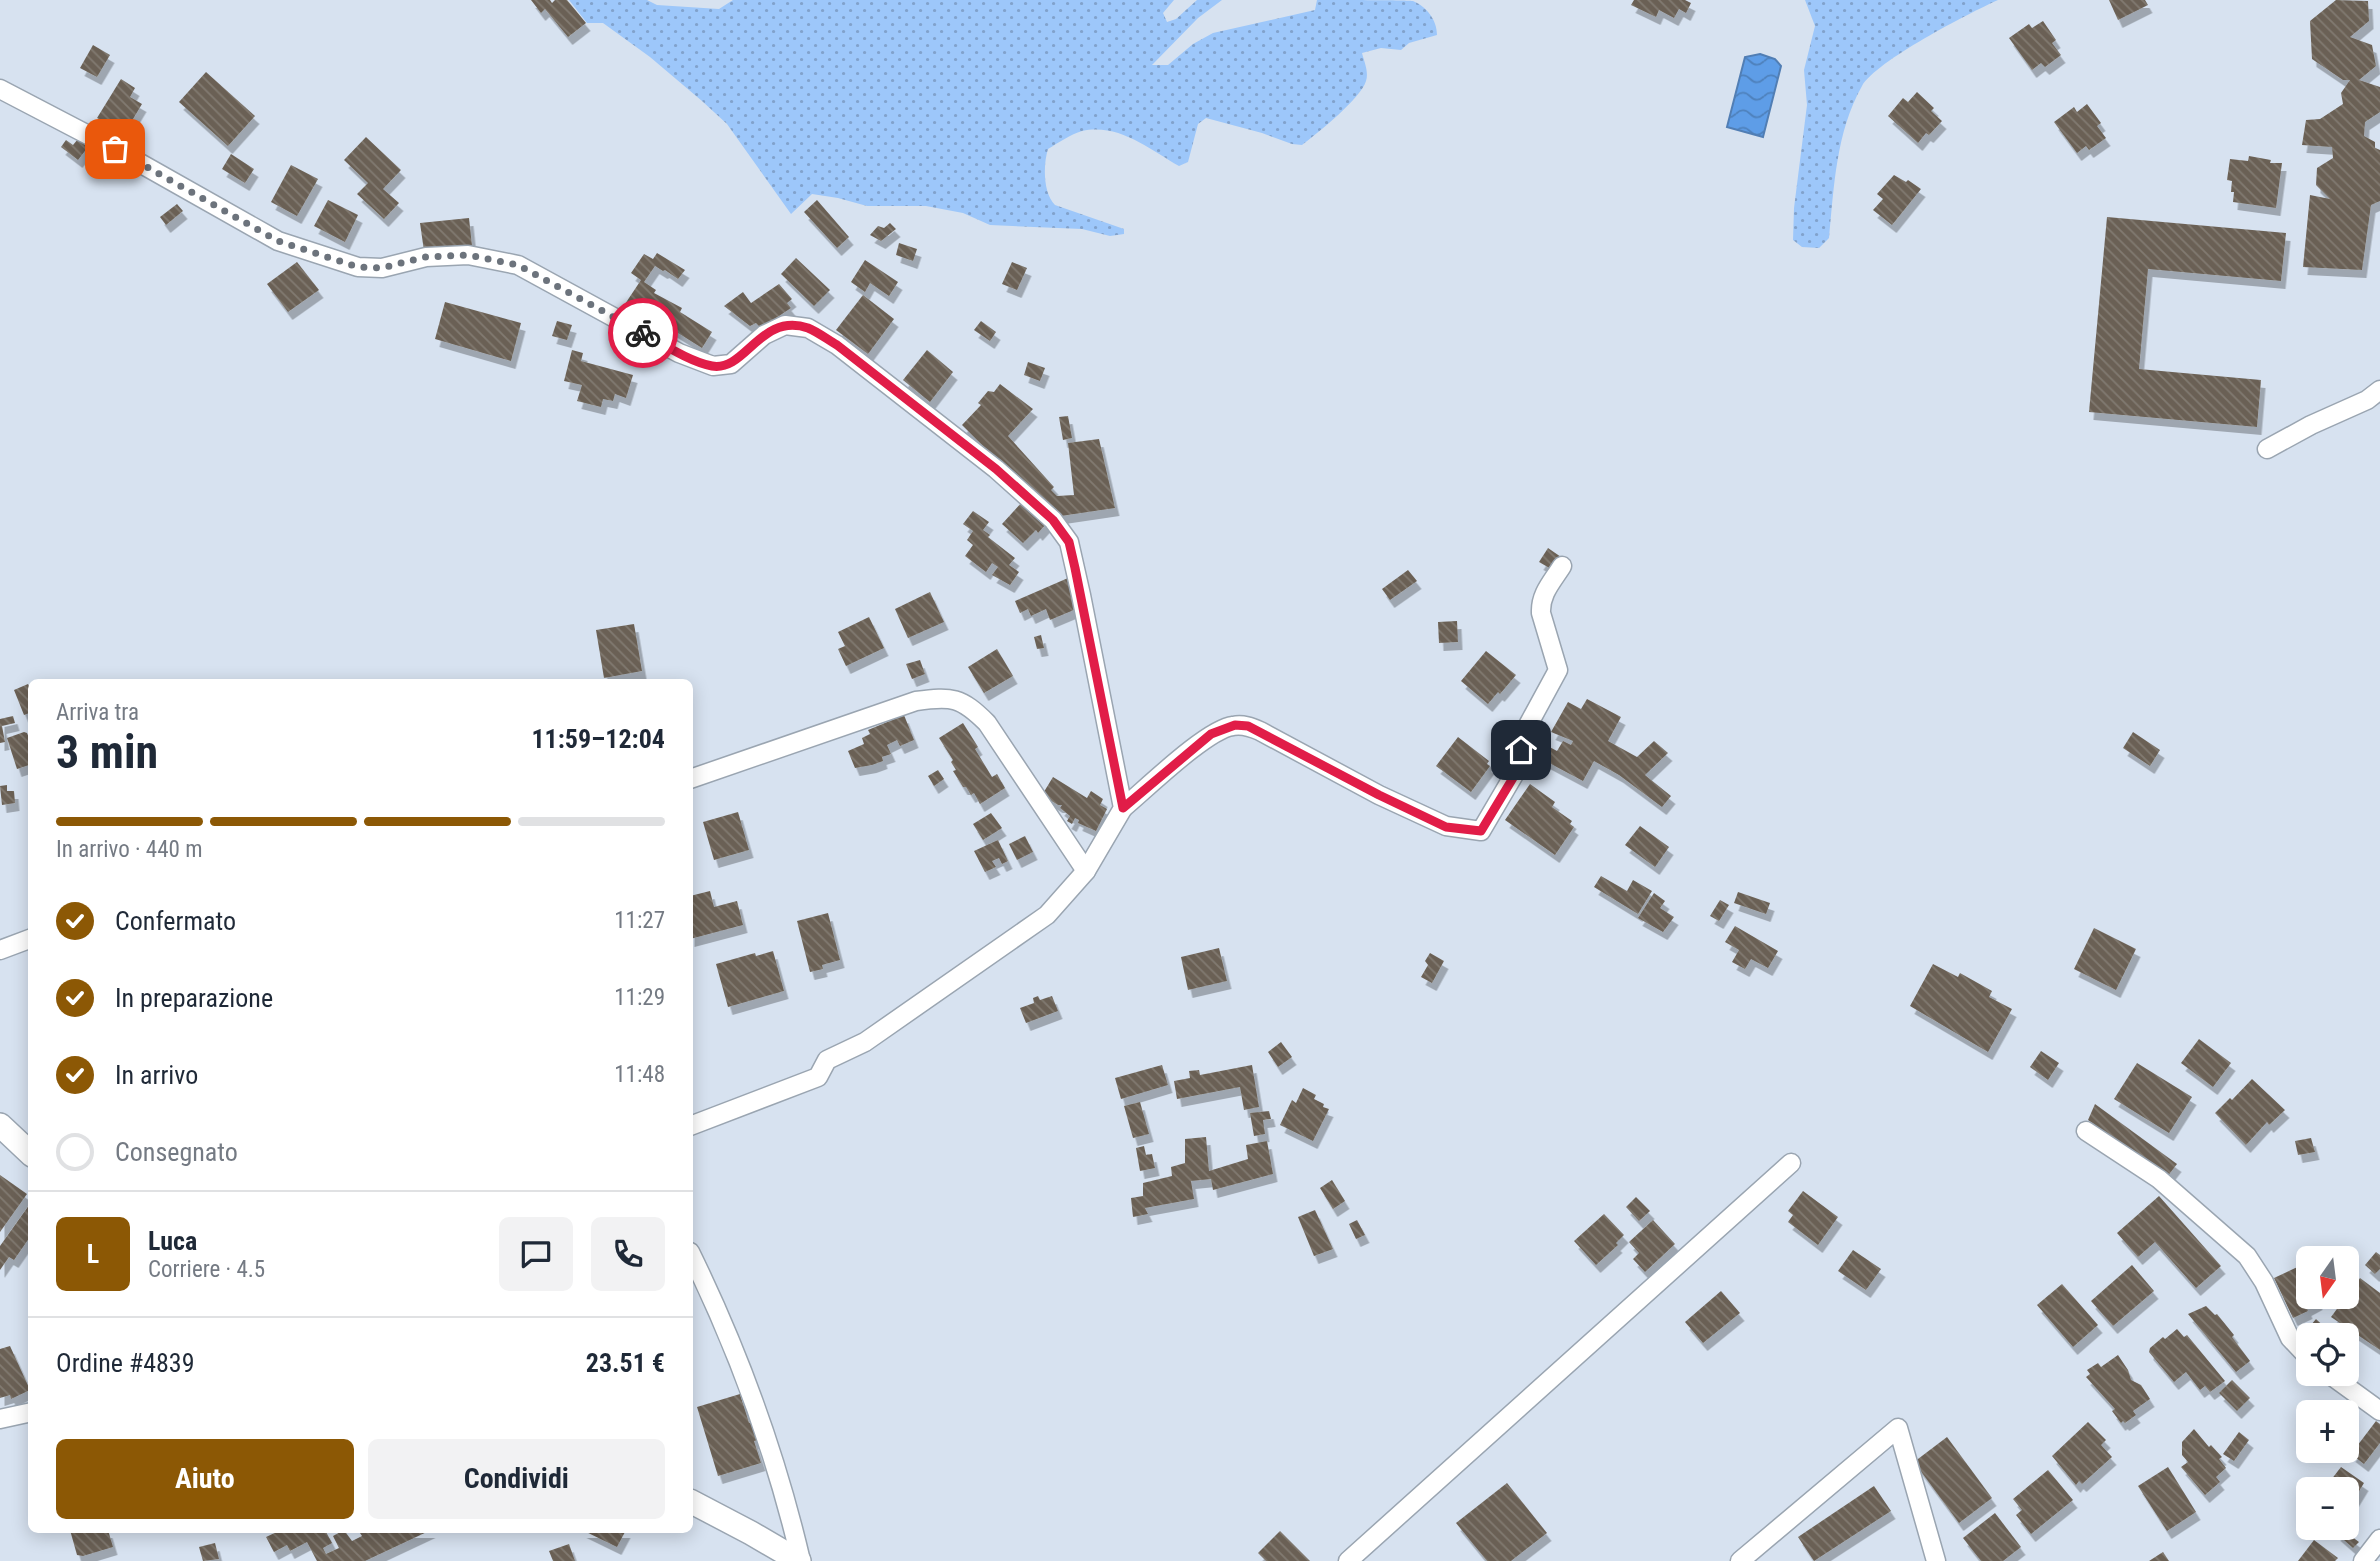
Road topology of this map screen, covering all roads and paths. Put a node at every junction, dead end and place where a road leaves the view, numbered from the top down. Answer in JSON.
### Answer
{"nodes":[{"id":1,"x":0,"y":89,"type":"edge"},
{"id":2,"x":2380,"y":390,"type":"edge"},
{"id":3,"x":2267,"y":449,"type":"dead end"},
{"id":4,"x":1562,"y":566,"type":"dead end"},
{"id":5,"x":693,"y":778,"type":"edge"},
{"id":6,"x":1123,"y":808,"type":"junction"},
{"id":7,"x":1086,"y":872,"type":"junction"},
{"id":8,"x":28,"y":940,"type":"edge"},
{"id":9,"x":0,"y":950,"type":"edge"},
{"id":10,"x":0,"y":1125,"type":"edge"},
{"id":11,"x":693,"y":1125,"type":"edge"},
{"id":12,"x":2086,"y":1131,"type":"dead end"},
{"id":13,"x":28,"y":1151,"type":"edge"},
{"id":14,"x":1791,"y":1163,"type":"dead end"},
{"id":15,"x":693,"y":1258,"type":"edge"},
{"id":16,"x":2296,"y":1344,"type":"edge"},
{"id":17,"x":2346,"y":1386,"type":"edge"},
{"id":18,"x":2380,"y":1411,"type":"edge"},
{"id":19,"x":28,"y":1413,"type":"edge"},
{"id":20,"x":0,"y":1419,"type":"edge"},
{"id":21,"x":693,"y":1503,"type":"edge"},
{"id":22,"x":2380,"y":1539,"type":"edge"},
{"id":23,"x":800,"y":1561,"type":"edge"},
{"id":24,"x":1348,"y":1561,"type":"edge"},
{"id":25,"x":1740,"y":1561,"type":"edge"},
{"id":26,"x":1936,"y":1561,"type":"edge"},
{"id":27,"x":2363,"y":1561,"type":"edge"}],
"edges":[{"from":1,"to":6,"type":"street"},
{"from":2,"to":3,"type":"street"},
{"from":4,"to":6,"type":"street"},
{"from":5,"to":7,"type":"street"},
{"from":6,"to":7,"type":"street"},
{"from":7,"to":11,"type":"street"},
{"from":8,"to":9,"type":"street"},
{"from":10,"to":13,"type":"street"},
{"from":12,"to":16,"type":"street"},
{"from":14,"to":24,"type":"street"},
{"from":15,"to":23,"type":"street"},
{"from":17,"to":18,"type":"street"},
{"from":19,"to":20,"type":"street"},
{"from":21,"to":23,"type":"street"},
{"from":22,"to":27,"type":"street"},
{"from":25,"to":26,"type":"street"}]}
